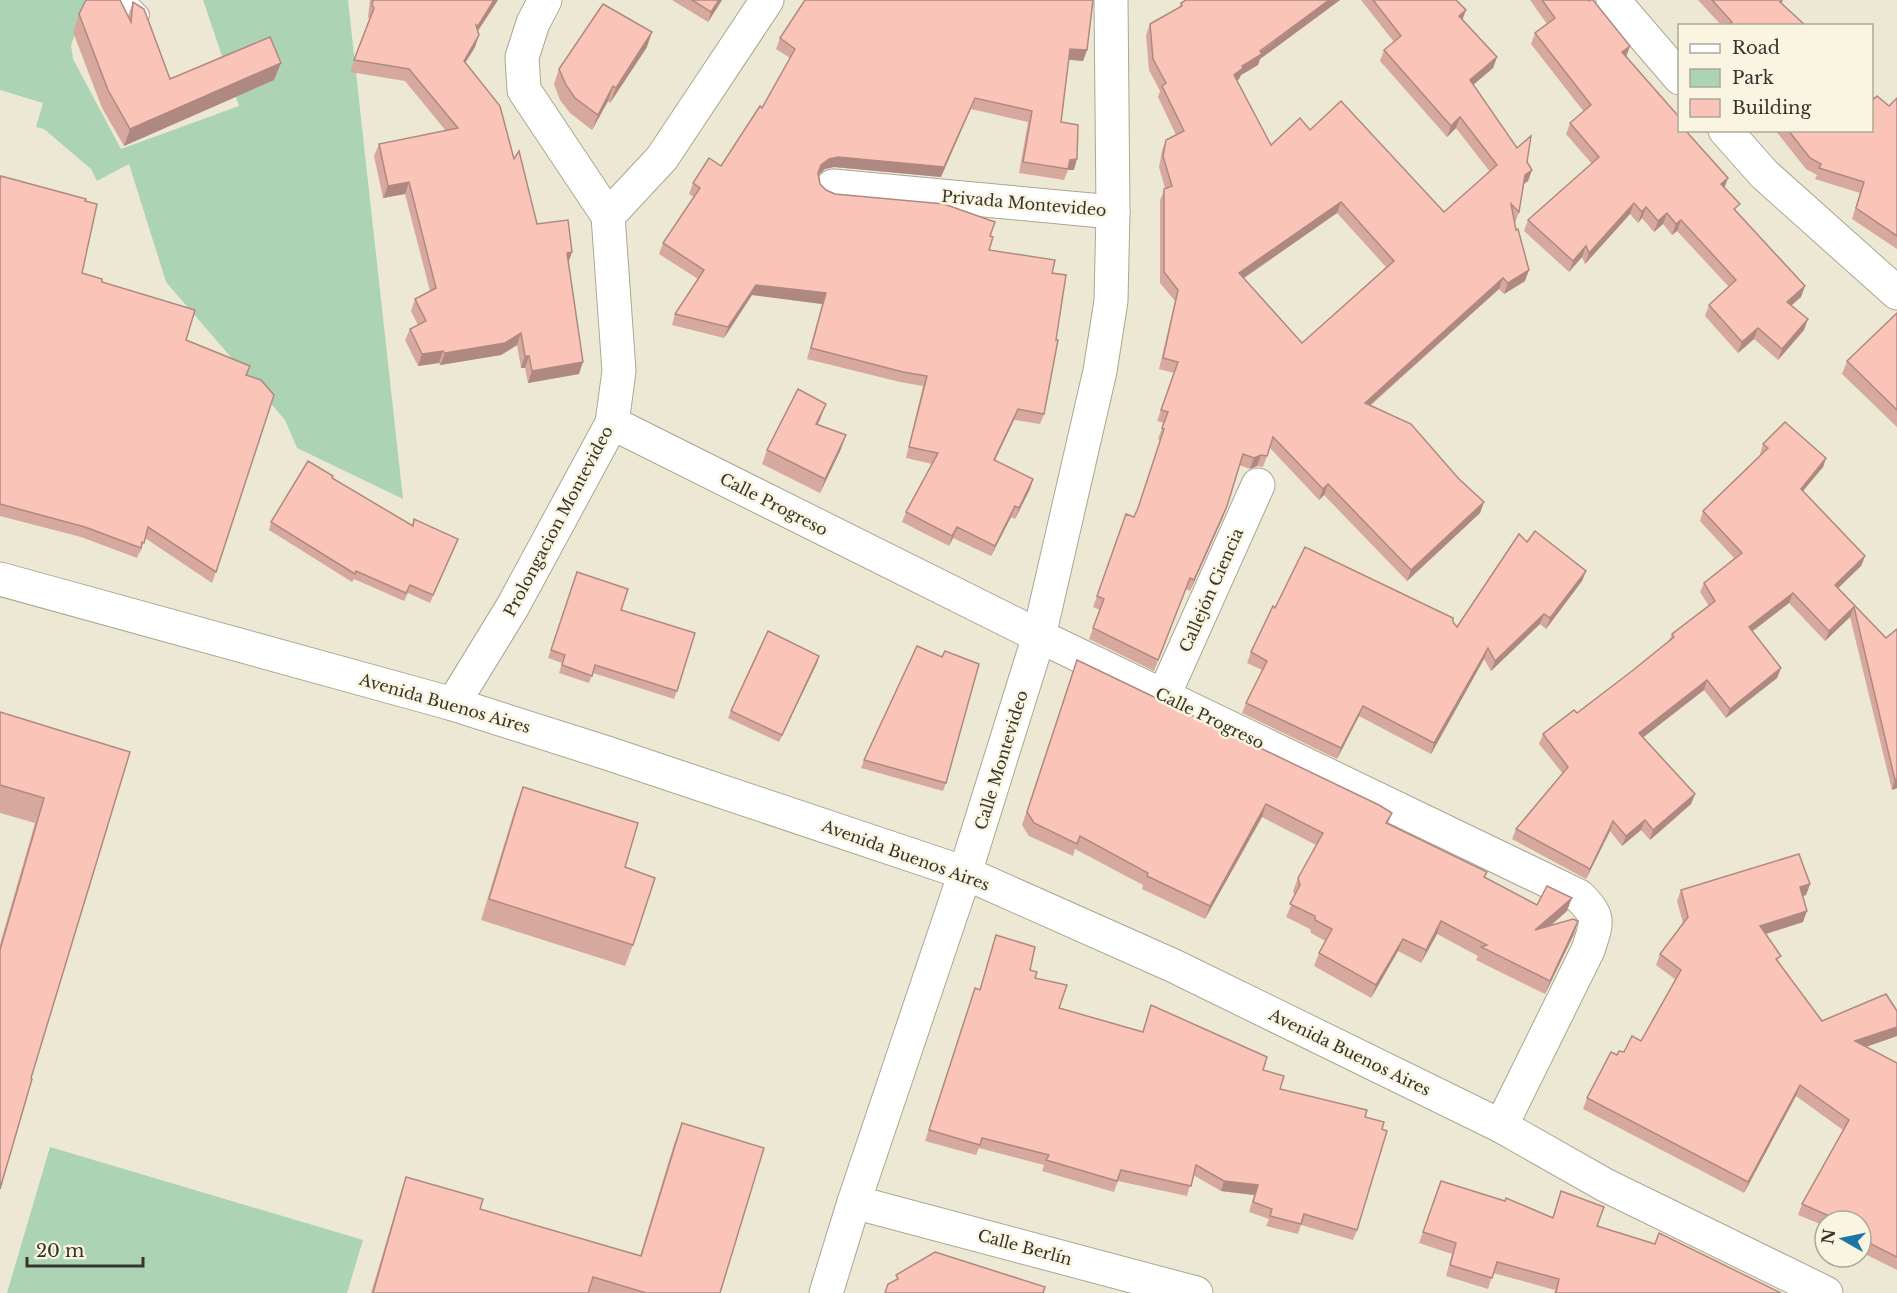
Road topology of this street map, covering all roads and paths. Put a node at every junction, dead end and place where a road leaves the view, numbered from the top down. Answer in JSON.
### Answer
{"nodes":[{"id":1,"x":124,"y":0,"type":"edge"},
{"id":2,"x":545,"y":0,"type":"edge"},
{"id":3,"x":767,"y":0,"type":"edge"},
{"id":4,"x":1111,"y":0,"type":"edge"},
{"id":5,"x":1613,"y":0,"type":"edge"},
{"id":6,"x":139,"y":15,"type":"edge"},
{"id":7,"x":1678,"y":76,"type":"edge"},
{"id":8,"x":1727,"y":132,"type":"edge"},
{"id":9,"x":833,"y":186,"type":"dead end"},
{"id":10,"x":1113,"y":213,"type":"junction"},
{"id":11,"x":608,"y":216,"type":"junction"},
{"id":12,"x":1897,"y":293,"type":"edge"},
{"id":13,"x":612,"y":423,"type":"junction"},
{"id":14,"x":1258,"y":485,"type":"dead end"},
{"id":15,"x":0,"y":579,"type":"edge"},
{"id":16,"x":1039,"y":636,"type":"junction"},
{"id":17,"x":1164,"y":695,"type":"junction"},
{"id":18,"x":453,"y":704,"type":"junction"},
{"id":19,"x":965,"y":873,"type":"junction"},
{"id":20,"x":1501,"y":1126,"type":"junction"},
{"id":21,"x":854,"y":1202,"type":"junction"},
{"id":22,"x":826,"y":1293,"type":"edge"},
{"id":23,"x":1196,"y":1293,"type":"edge"},
{"id":24,"x":1826,"y":1293,"type":"edge"}],
"edges":[{"from":1,"to":6,"type":"lane"},
{"from":2,"to":11,"type":"street","name":"Prolongacion Montevideo"},
{"from":3,"to":11,"type":"street"},
{"from":4,"to":10,"type":"street","name":"Privada Montevideo"},
{"from":5,"to":7,"type":"street"},
{"from":8,"to":12,"type":"street"},
{"from":9,"to":10,"type":"street","name":"Privada Montevideo"},
{"from":10,"to":16,"type":"street","name":"Calle Montevideo"},
{"from":11,"to":13,"type":"street","name":"Prolongacion Montevideo"},
{"from":13,"to":16,"type":"street","name":"Calle Progreso"},
{"from":13,"to":18,"type":"street","name":"Prolongacion Montevideo"},
{"from":14,"to":17,"type":"street","name":"Callejón Ciencia"},
{"from":15,"to":18,"type":"street","name":"Avenida Buenos Aires"},
{"from":16,"to":17,"type":"street","name":"Calle Progreso"},
{"from":16,"to":19,"type":"street","name":"Calle Montevideo"},
{"from":17,"to":20,"type":"street","name":"Calle Progreso"},
{"from":18,"to":19,"type":"street","name":"Avenida Buenos Aires"},
{"from":19,"to":20,"type":"street","name":"Avenida Buenos Aires"},
{"from":19,"to":21,"type":"street","name":"Calle Montevideo"},
{"from":20,"to":24,"type":"street","name":"Avenida Buenos Aires"},
{"from":21,"to":22,"type":"street","name":"Calle Montevideo"},
{"from":21,"to":23,"type":"street","name":"Calle Berlín"}]}
